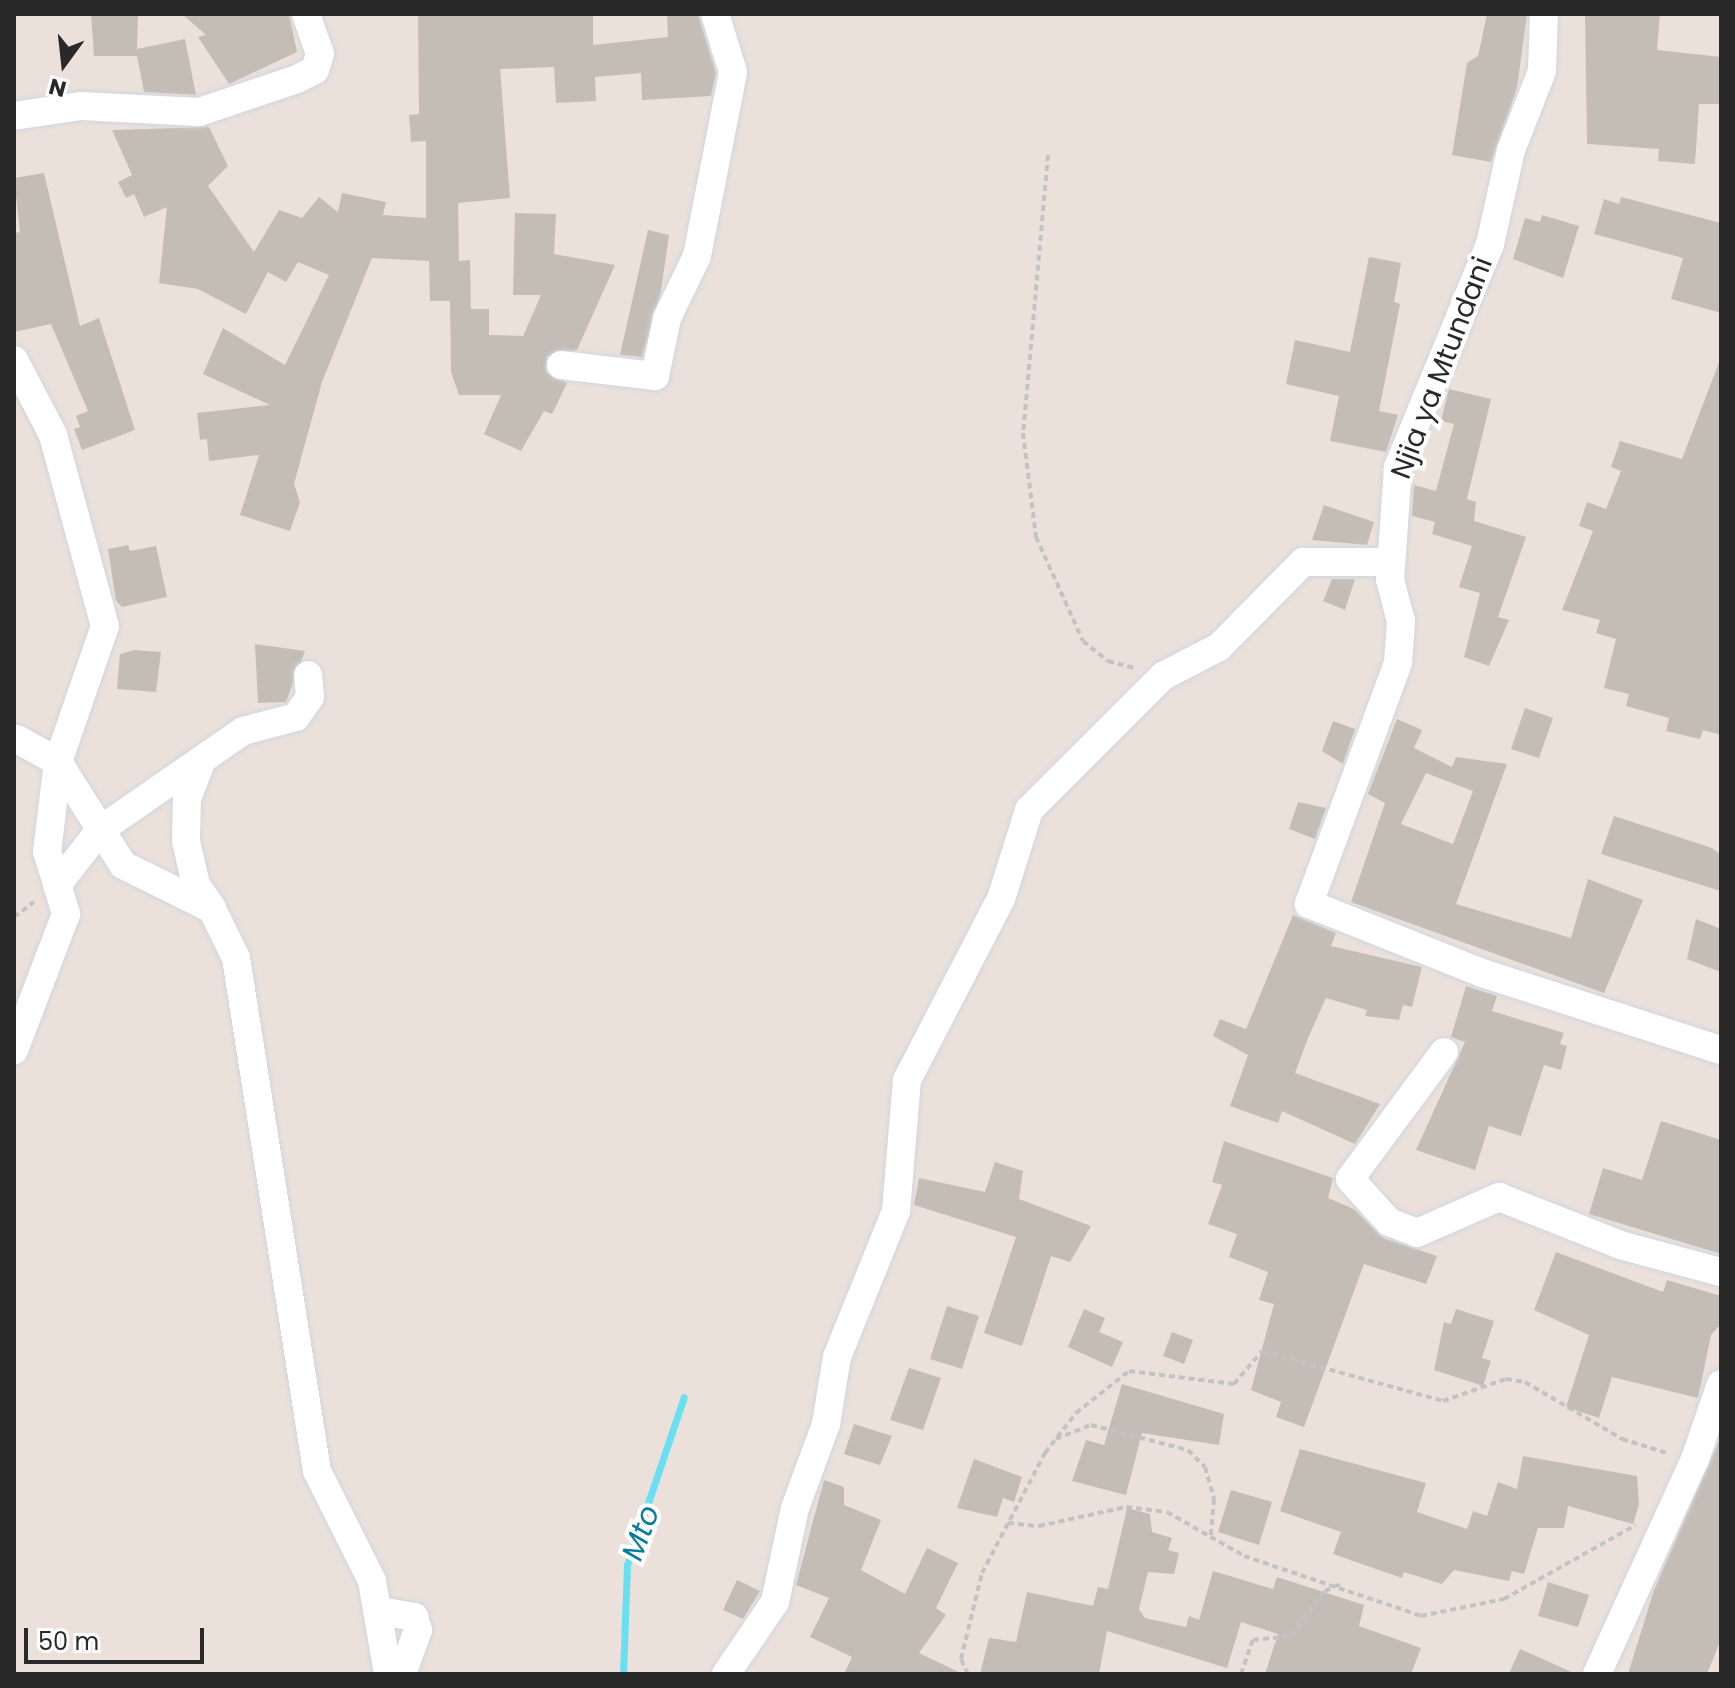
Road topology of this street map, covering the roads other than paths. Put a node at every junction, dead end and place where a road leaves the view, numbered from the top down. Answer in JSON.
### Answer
{"nodes":[{"id":1,"x":306,"y":14,"type":"edge"},
{"id":2,"x":715,"y":14,"type":"edge"},
{"id":3,"x":1544,"y":14,"type":"edge"},
{"id":4,"x":14,"y":116,"type":"edge"},
{"id":5,"x":14,"y":360,"type":"edge"},
{"id":6,"x":561,"y":365,"type":"dead end"},
{"id":7,"x":1391,"y":562,"type":"junction"},
{"id":8,"x":308,"y":675,"type":"dead end"},
{"id":9,"x":15,"y":739,"type":"edge"},
{"id":10,"x":64,"y":753,"type":"junction"},
{"id":11,"x":200,"y":765,"type":"junction"},
{"id":12,"x":100,"y":830,"type":"junction"},
{"id":13,"x":57,"y":885,"type":"junction"},
{"id":14,"x":212,"y":909,"type":"junction"},
{"id":15,"x":14,"y":1050,"type":"edge"},
{"id":16,"x":1721,"y":1050,"type":"edge"},
{"id":17,"x":1444,"y":1052,"type":"dead end"},
{"id":18,"x":1721,"y":1272,"type":"edge"},
{"id":19,"x":1721,"y":1384,"type":"edge"},
{"id":20,"x":380,"y":1611,"type":"junction"},
{"id":21,"x":388,"y":1674,"type":"edge"},
{"id":22,"x":402,"y":1674,"type":"edge"},
{"id":23,"x":726,"y":1674,"type":"edge"},
{"id":24,"x":1597,"y":1674,"type":"edge"}],
"edges":[{"from":1,"to":4,"type":"street"},
{"from":2,"to":6,"type":"street"},
{"from":3,"to":7,"type":"street","name":"Njia ya Mtundani"},
{"from":5,"to":10,"type":"street"},
{"from":7,"to":16,"type":"street","name":"Njia ya Mtundani"},
{"from":7,"to":23,"type":"street"},
{"from":8,"to":11,"type":"street"},
{"from":9,"to":10,"type":"street"},
{"from":10,"to":12,"type":"street"},
{"from":10,"to":13,"type":"street"},
{"from":11,"to":12,"type":"street"},
{"from":11,"to":14,"type":"street"},
{"from":12,"to":13,"type":"street"},
{"from":12,"to":14,"type":"street"},
{"from":13,"to":15,"type":"street"},
{"from":14,"to":20,"type":"street"},
{"from":17,"to":18,"type":"street"},
{"from":19,"to":24,"type":"street"},
{"from":20,"to":21,"type":"street"},
{"from":20,"to":22,"type":"street"}]}
